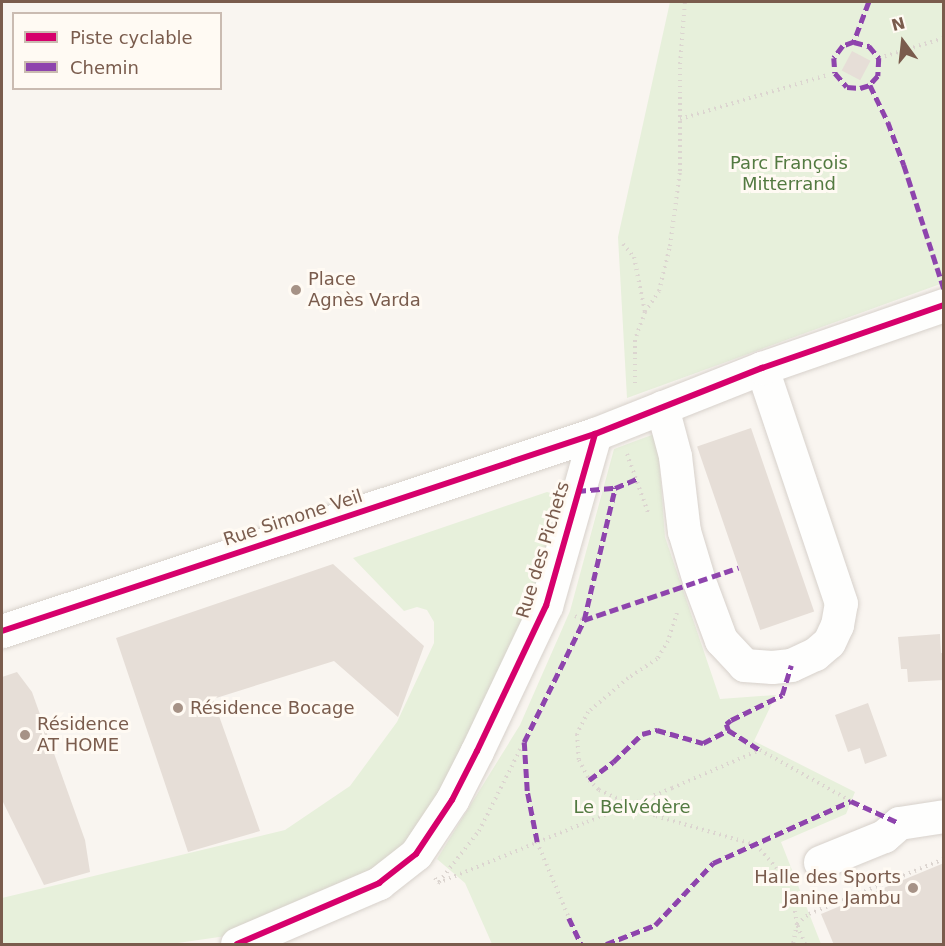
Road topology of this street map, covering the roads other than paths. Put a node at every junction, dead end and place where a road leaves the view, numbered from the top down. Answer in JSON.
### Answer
{"nodes":[{"id":1,"x":944,"y":305,"type":"edge"},
{"id":2,"x":762,"y":368,"type":"junction"},
{"id":3,"x":653,"y":411,"type":"junction"},
{"id":4,"x":609,"y":439,"type":"junction"},
{"id":5,"x":2,"y":631,"type":"edge"},
{"id":6,"x":944,"y":816,"type":"edge"},
{"id":7,"x":820,"y":862,"type":"dead end"},
{"id":8,"x":237,"y":945,"type":"edge"}],
"edges":[{"from":1,"to":2,"type":"street"},
{"from":2,"to":3,"type":"street"},
{"from":2,"to":3,"type":"street"},
{"from":3,"to":4,"type":"street"},
{"from":4,"to":5,"type":"street","name":"Rue Simone Veil"},
{"from":4,"to":8,"type":"street","name":"Rue des Pichets"},
{"from":6,"to":7,"type":"street"}]}
